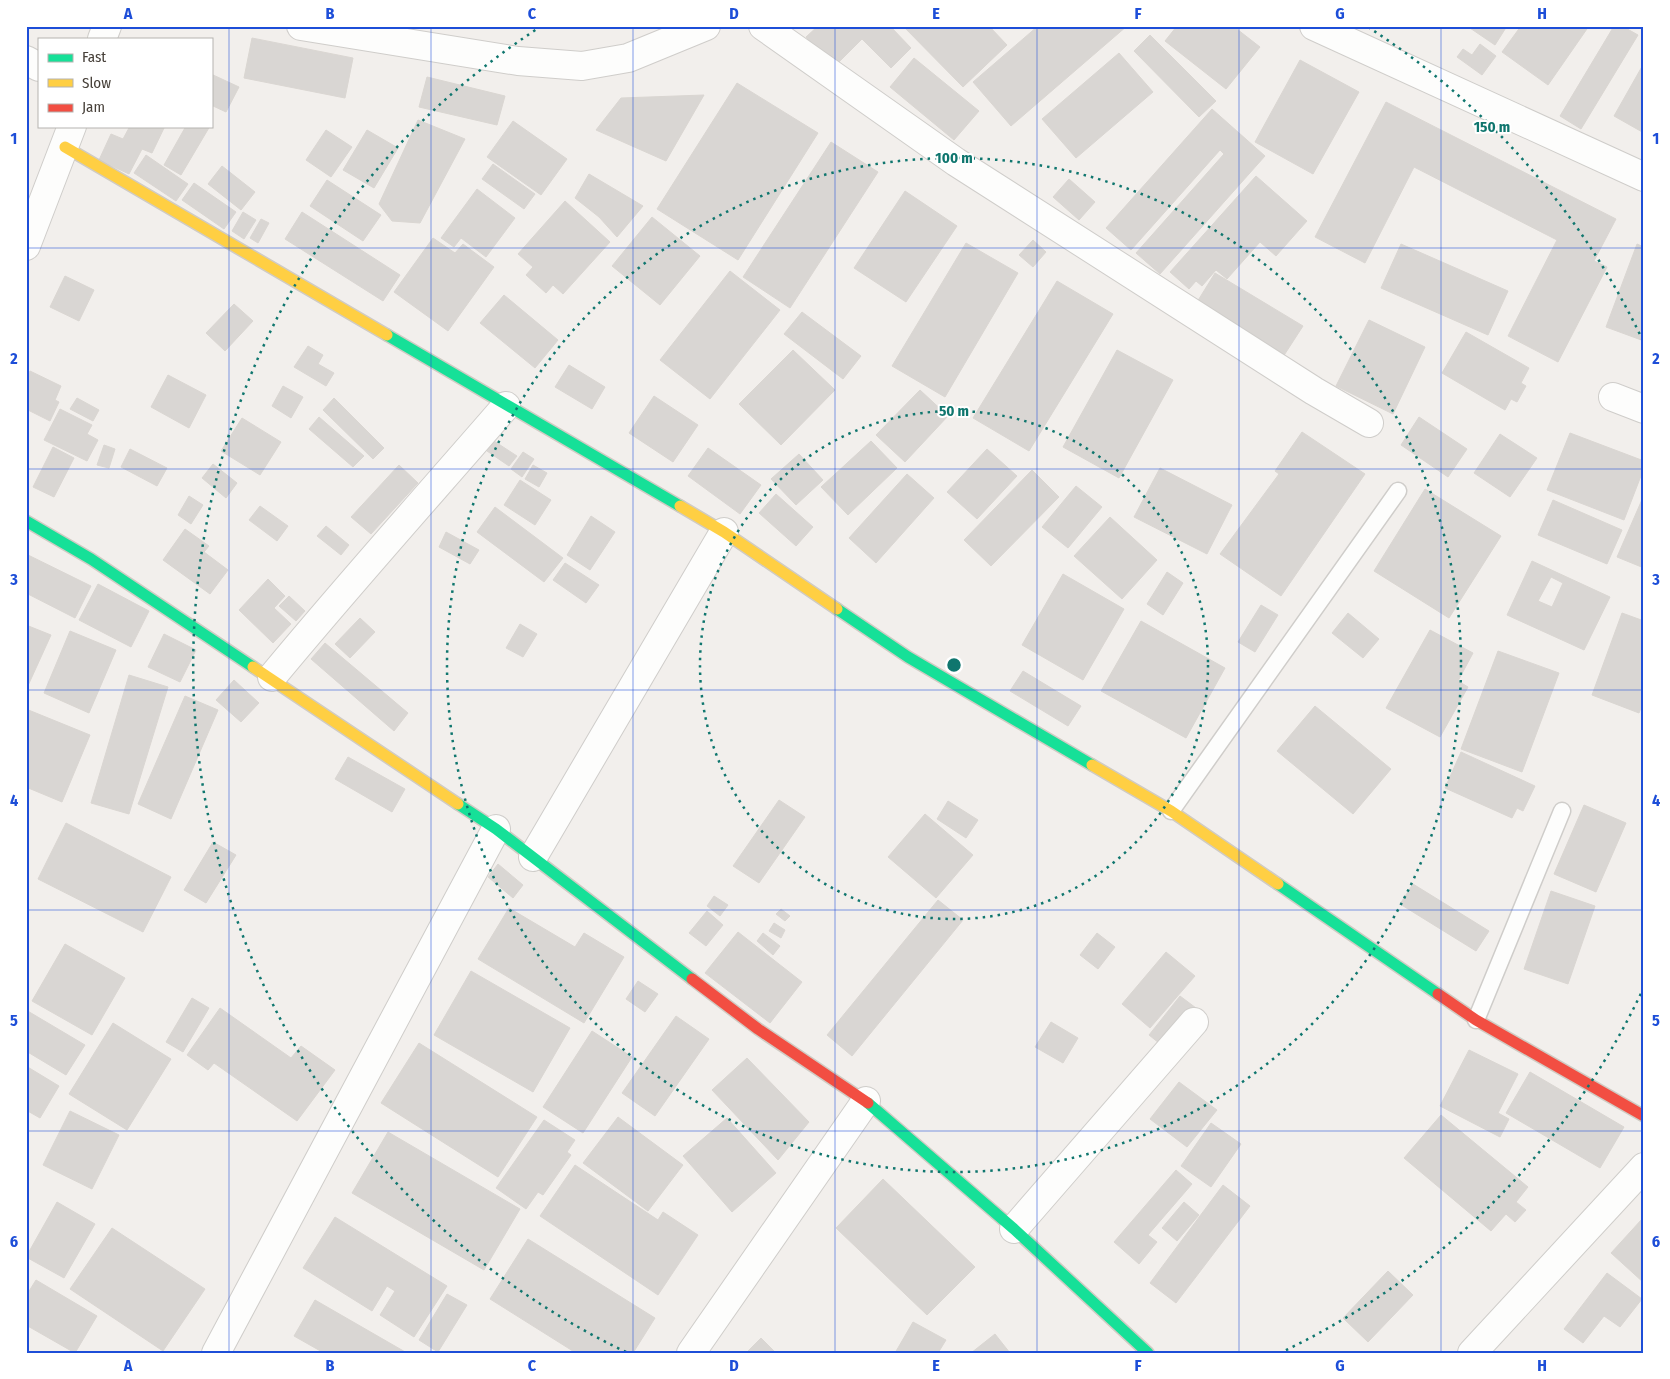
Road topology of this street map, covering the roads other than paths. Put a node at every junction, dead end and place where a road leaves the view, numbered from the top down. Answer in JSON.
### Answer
{"nodes":[{"id":1,"x":107,"y":26,"type":"edge"},
{"id":2,"x":301,"y":26,"type":"edge"},
{"id":3,"x":706,"y":26,"type":"edge"},
{"id":4,"x":763,"y":26,"type":"edge"},
{"id":5,"x":1314,"y":26,"type":"edge"},
{"id":6,"x":102,"y":38,"type":"edge"},
{"id":7,"x":26,"y":60,"type":"edge"},
{"id":8,"x":38,"y":66,"type":"edge"},
{"id":9,"x":68,"y":137,"type":"edge"},
{"id":10,"x":1644,"y":177,"type":"edge"},
{"id":11,"x":26,"y":246,"type":"edge"},
{"id":12,"x":1613,"y":397,"type":"dead end"},
{"id":13,"x":506,"y":406,"type":"junction"},
{"id":14,"x":1644,"y":409,"type":"edge"},
{"id":15,"x":1369,"y":423,"type":"dead end"},
{"id":16,"x":1398,"y":491,"type":"dead end"},
{"id":17,"x":26,"y":522,"type":"edge"},
{"id":18,"x":724,"y":532,"type":"junction"},
{"id":19,"x":272,"y":677,"type":"junction"},
{"id":20,"x":1171,"y":811,"type":"junction"},
{"id":21,"x":1562,"y":811,"type":"dead end"},
{"id":22,"x":496,"y":829,"type":"junction"},
{"id":23,"x":533,"y":857,"type":"junction"},
{"id":24,"x":1476,"y":1020,"type":"junction"},
{"id":25,"x":1194,"y":1022,"type":"dead end"},
{"id":26,"x":866,"y":1102,"type":"junction"},
{"id":27,"x":1644,"y":1116,"type":"edge"},
{"id":28,"x":1644,"y":1167,"type":"edge"},
{"id":29,"x":1014,"y":1229,"type":"junction"},
{"id":30,"x":216,"y":1353,"type":"edge"},
{"id":31,"x":691,"y":1353,"type":"edge"},
{"id":32,"x":1148,"y":1353,"type":"edge"},
{"id":33,"x":1472,"y":1353,"type":"edge"}],
"edges":[{"from":1,"to":6,"type":"street"},
{"from":2,"to":3,"type":"street"},
{"from":4,"to":15,"type":"street"},
{"from":5,"to":10,"type":"street"},
{"from":7,"to":8,"type":"street"},
{"from":9,"to":11,"type":"street"},
{"from":9,"to":13,"type":"street"},
{"from":12,"to":14,"type":"street"},
{"from":13,"to":18,"type":"street"},
{"from":13,"to":19,"type":"street"},
{"from":16,"to":20,"type":"lane"},
{"from":17,"to":19,"type":"street"},
{"from":18,"to":20,"type":"street"},
{"from":18,"to":23,"type":"street"},
{"from":19,"to":22,"type":"street"},
{"from":20,"to":24,"type":"street"},
{"from":21,"to":24,"type":"lane"},
{"from":22,"to":23,"type":"street"},
{"from":22,"to":30,"type":"street"},
{"from":23,"to":26,"type":"street"},
{"from":24,"to":27,"type":"street"},
{"from":25,"to":29,"type":"street"},
{"from":26,"to":29,"type":"street"},
{"from":26,"to":31,"type":"street"},
{"from":28,"to":33,"type":"street"},
{"from":29,"to":32,"type":"street"}]}
